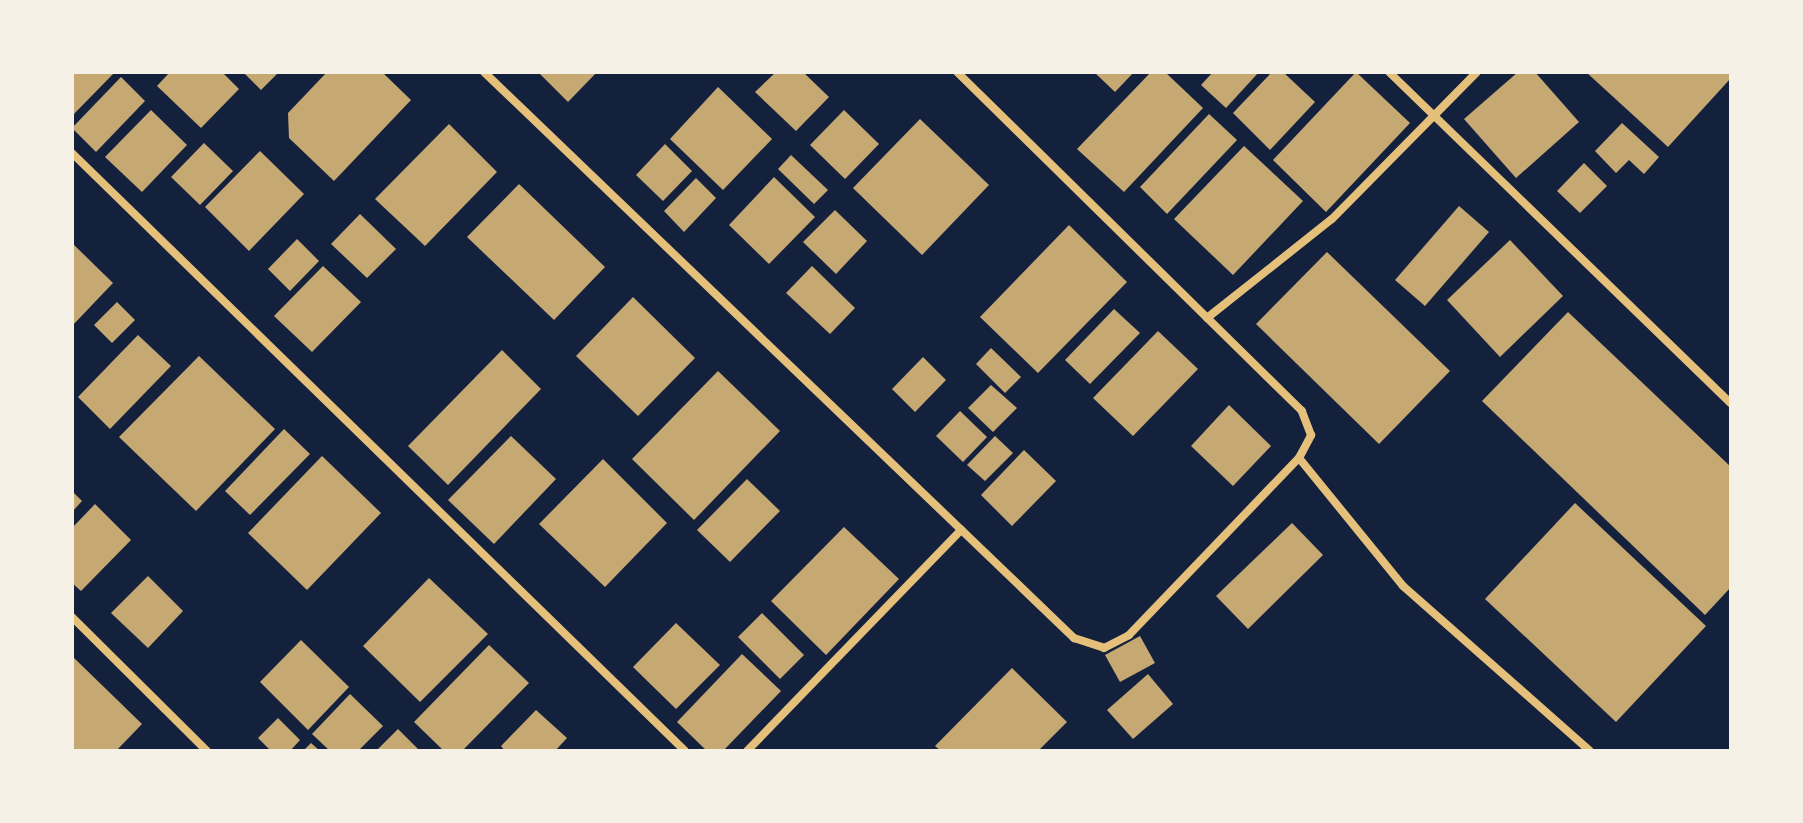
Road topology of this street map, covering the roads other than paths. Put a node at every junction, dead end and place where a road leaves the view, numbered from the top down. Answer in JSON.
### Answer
{"nodes":[{"id":1,"x":484,"y":72,"type":"edge"},
{"id":2,"x":957,"y":72,"type":"edge"},
{"id":3,"x":1389,"y":72,"type":"edge"},
{"id":4,"x":1477,"y":72,"type":"edge"},
{"id":5,"x":1433,"y":116,"type":"junction"},
{"id":6,"x":72,"y":153,"type":"edge"},
{"id":7,"x":1207,"y":318,"type":"junction"},
{"id":8,"x":1731,"y":403,"type":"edge"},
{"id":9,"x":1299,"y":458,"type":"junction"},
{"id":10,"x":961,"y":530,"type":"junction"},
{"id":11,"x":72,"y":617,"type":"edge"},
{"id":12,"x":207,"y":751,"type":"edge"},
{"id":13,"x":685,"y":751,"type":"edge"},
{"id":14,"x":747,"y":751,"type":"edge"},
{"id":15,"x":1590,"y":751,"type":"edge"}],
"edges":[{"from":1,"to":10,"type":"street"},
{"from":2,"to":7,"type":"street"},
{"from":3,"to":5,"type":"street"},
{"from":4,"to":5,"type":"street"},
{"from":5,"to":7,"type":"street"},
{"from":5,"to":8,"type":"street"},
{"from":6,"to":13,"type":"street"},
{"from":7,"to":9,"type":"street"},
{"from":9,"to":10,"type":"street"},
{"from":9,"to":15,"type":"street"},
{"from":10,"to":14,"type":"street"},
{"from":11,"to":12,"type":"street"}]}
